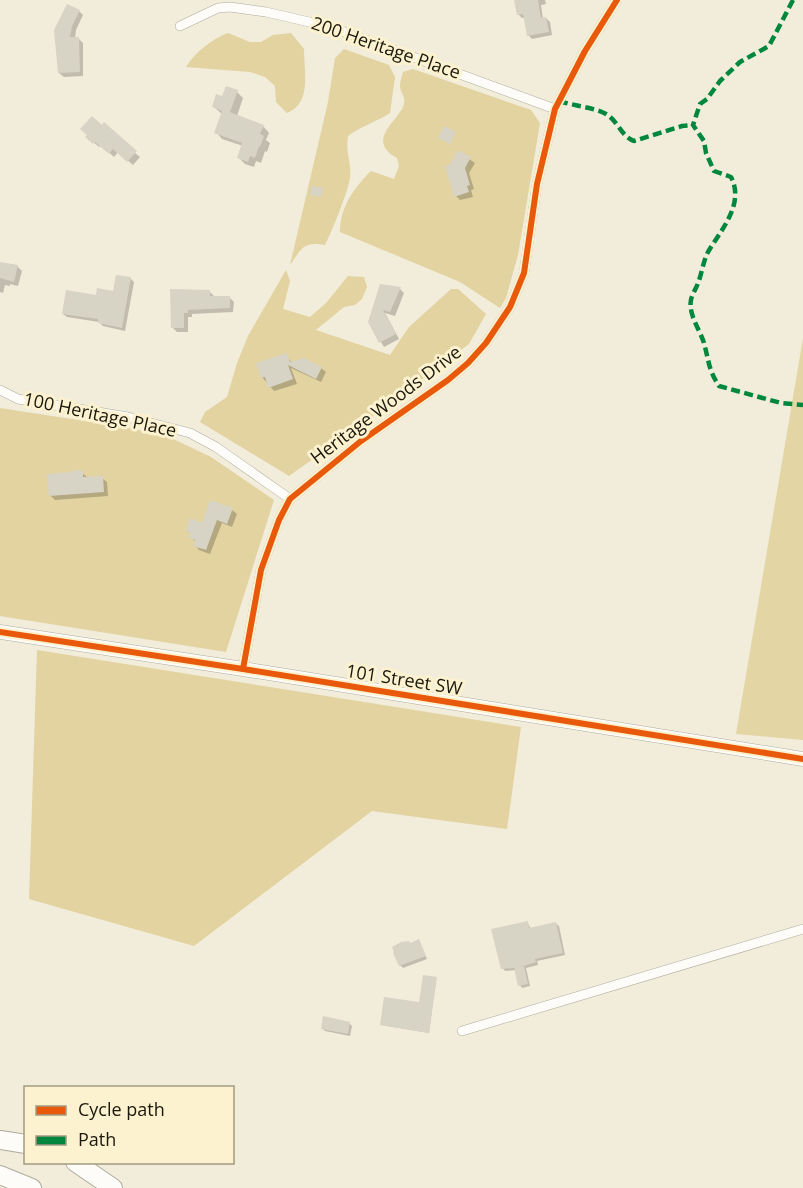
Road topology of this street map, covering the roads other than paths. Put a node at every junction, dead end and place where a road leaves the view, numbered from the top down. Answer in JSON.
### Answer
{"nodes":[{"id":1,"x":617,"y":0,"type":"edge"},
{"id":2,"x":180,"y":26,"type":"dead end"},
{"id":3,"x":555,"y":109,"type":"junction"},
{"id":4,"x":0,"y":390,"type":"edge"},
{"id":5,"x":290,"y":499,"type":"junction"},
{"id":6,"x":0,"y":632,"type":"edge"},
{"id":7,"x":243,"y":669,"type":"junction"},
{"id":8,"x":803,"y":759,"type":"edge"},
{"id":9,"x":803,"y":929,"type":"edge"},
{"id":10,"x":462,"y":1030,"type":"dead end"},
{"id":11,"x":0,"y":1140,"type":"edge"},
{"id":12,"x":24,"y":1144,"type":"edge"},
{"id":13,"x":78,"y":1164,"type":"edge"},
{"id":14,"x":0,"y":1175,"type":"edge"},
{"id":15,"x":33,"y":1188,"type":"edge"},
{"id":16,"x":113,"y":1188,"type":"edge"}],
"edges":[{"from":1,"to":3,"type":"street","name":"Heritage Woods Drive"},
{"from":2,"to":3,"type":"street","name":"200 Heritage Place"},
{"from":3,"to":5,"type":"street","name":"Heritage Woods Drive"},
{"from":4,"to":5,"type":"street","name":"100 Heritage Place"},
{"from":5,"to":7,"type":"street","name":"Heritage Woods Drive"},
{"from":6,"to":7,"type":"street","name":"101 Street SW"},
{"from":7,"to":8,"type":"street","name":"101 Street SW"},
{"from":9,"to":10,"type":"street"},
{"from":11,"to":12,"type":"highway"},
{"from":13,"to":16,"type":"highway"},
{"from":14,"to":15,"type":"highway"}]}
